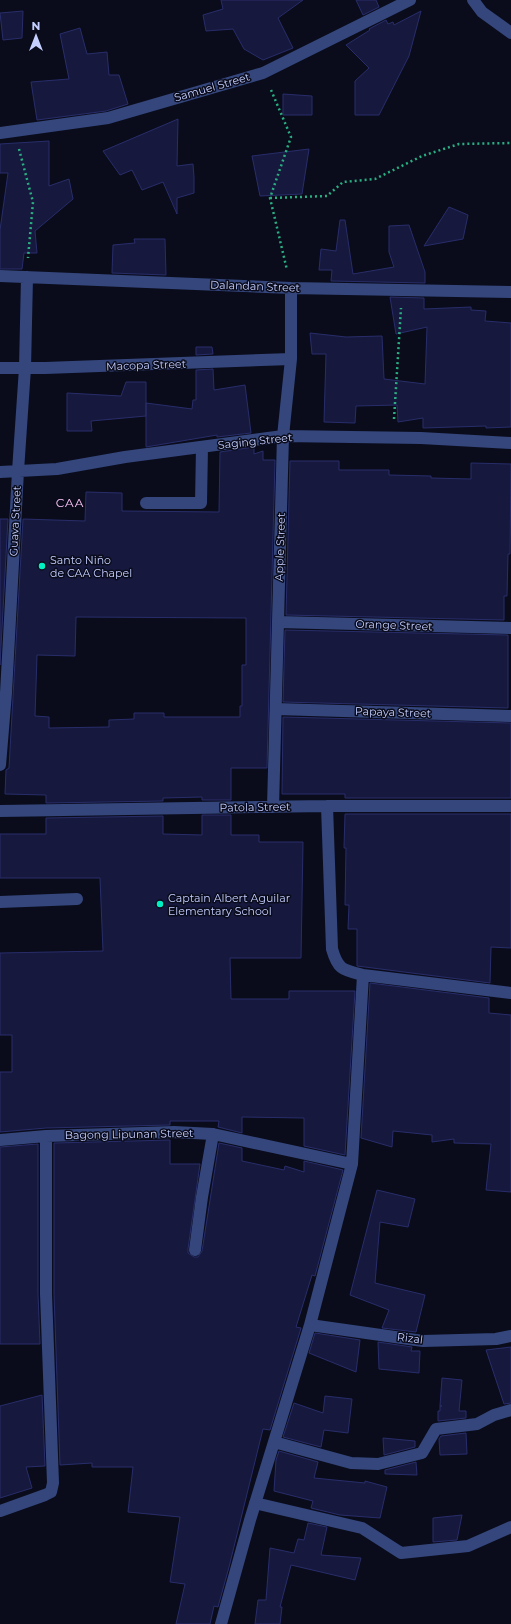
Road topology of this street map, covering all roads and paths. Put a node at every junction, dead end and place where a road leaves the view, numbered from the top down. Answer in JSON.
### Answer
{"nodes":[{"id":1,"x":410,"y":0,"type":"edge"},
{"id":2,"x":472,"y":0,"type":"edge"},
{"id":3,"x":511,"y":34,"type":"edge"},
{"id":4,"x":263,"y":73,"type":"junction"},
{"id":5,"x":14,"y":131,"type":"junction"},
{"id":6,"x":0,"y":133,"type":"edge"},
{"id":7,"x":511,"y":143,"type":"edge"},
{"id":8,"x":270,"y":198,"type":"junction"},
{"id":9,"x":0,"y":276,"type":"edge"},
{"id":10,"x":27,"y":276,"type":"junction"},
{"id":11,"x":291,"y":288,"type":"junction"},
{"id":12,"x":402,"y":290,"type":"junction"},
{"id":13,"x":511,"y":292,"type":"edge"},
{"id":14,"x":291,"y":359,"type":"junction"},
{"id":15,"x":0,"y":368,"type":"edge"},
{"id":16,"x":25,"y":368,"type":"junction"},
{"id":17,"x":393,"y":426,"type":"dead end"},
{"id":18,"x":283,"y":436,"type":"junction"},
{"id":19,"x":511,"y":443,"type":"edge"},
{"id":20,"x":202,"y":447,"type":"junction"},
{"id":21,"x":0,"y":472,"type":"edge"},
{"id":22,"x":18,"y":472,"type":"junction"},
{"id":23,"x":146,"y":503,"type":"dead end"},
{"id":24,"x":278,"y":622,"type":"junction"},
{"id":25,"x":511,"y":628,"type":"edge"},
{"id":26,"x":3,"y":693,"type":"edge"},
{"id":27,"x":276,"y":709,"type":"junction"},
{"id":28,"x":511,"y":716,"type":"edge"},
{"id":29,"x":0,"y":765,"type":"edge"},
{"id":30,"x":327,"y":806,"type":"junction"},
{"id":31,"x":511,"y":806,"type":"edge"},
{"id":32,"x":273,"y":807,"type":"junction"},
{"id":33,"x":0,"y":811,"type":"edge"},
{"id":34,"x":77,"y":899,"type":"dead end"},
{"id":35,"x":0,"y":902,"type":"edge"},
{"id":36,"x":363,"y":976,"type":"junction"},
{"id":37,"x":511,"y":993,"type":"edge"},
{"id":38,"x":213,"y":1134,"type":"junction"},
{"id":39,"x":46,"y":1136,"type":"junction"},
{"id":40,"x":0,"y":1140,"type":"edge"},
{"id":41,"x":352,"y":1164,"type":"junction"},
{"id":42,"x":195,"y":1250,"type":"dead end"},
{"id":43,"x":310,"y":1324,"type":"junction"},
{"id":44,"x":511,"y":1336,"type":"edge"},
{"id":45,"x":511,"y":1410,"type":"edge"},
{"id":46,"x":274,"y":1442,"type":"junction"},
{"id":47,"x":256,"y":1503,"type":"junction"},
{"id":48,"x":0,"y":1511,"type":"edge"},
{"id":49,"x":511,"y":1527,"type":"edge"},
{"id":50,"x":222,"y":1624,"type":"edge"}],
"edges":[{"from":1,"to":4,"type":"street","name":"Samuel Street"},
{"from":2,"to":3,"type":"street"},
{"from":4,"to":5,"type":"street","name":"Samuel Street"},
{"from":4,"to":8,"type":"path"},
{"from":5,"to":6,"type":"street","name":"Samuel Street"},
{"from":5,"to":10,"type":"path"},
{"from":7,"to":8,"type":"path"},
{"from":8,"to":11,"type":"path"},
{"from":9,"to":10,"type":"street","name":"Dalandan Street"},
{"from":10,"to":11,"type":"street","name":"Dalandan Street"},
{"from":10,"to":16,"type":"street","name":"Guava Street"},
{"from":11,"to":12,"type":"street","name":"Dalandan Street"},
{"from":11,"to":14,"type":"street","name":"Apple Street"},
{"from":12,"to":13,"type":"street","name":"Dalandan Street"},
{"from":12,"to":17,"type":"path"},
{"from":14,"to":16,"type":"street","name":"Macopa Street"},
{"from":14,"to":18,"type":"street","name":"Apple Street"},
{"from":15,"to":16,"type":"street","name":"Macopa Street"},
{"from":16,"to":22,"type":"street","name":"Guava Street"},
{"from":18,"to":19,"type":"street","name":"Saging Street"},
{"from":18,"to":20,"type":"street","name":"Saging Street"},
{"from":18,"to":24,"type":"street","name":"Apple Street"},
{"from":20,"to":22,"type":"street","name":"Saging Street"},
{"from":20,"to":23,"type":"street"},
{"from":21,"to":22,"type":"street","name":"Saging Street"},
{"from":22,"to":26,"type":"street","name":"Guava Street"},
{"from":24,"to":25,"type":"street","name":"Orange Street"},
{"from":24,"to":27,"type":"street","name":"Apple Street"},
{"from":26,"to":29,"type":"street","name":"Guava Street"},
{"from":27,"to":28,"type":"street","name":"Papaya Street"},
{"from":27,"to":32,"type":"street","name":"Apple Street"},
{"from":30,"to":31,"type":"street","name":"Patola Street"},
{"from":30,"to":32,"type":"street","name":"Patola Street"},
{"from":30,"to":36,"type":"street"},
{"from":32,"to":33,"type":"street","name":"Patola Street"},
{"from":34,"to":35,"type":"street"},
{"from":36,"to":37,"type":"street"},
{"from":36,"to":41,"type":"street"},
{"from":38,"to":39,"type":"street","name":"Bagong Lipunan Street"},
{"from":38,"to":41,"type":"street","name":"Bagong Lipunan Street"},
{"from":38,"to":42,"type":"street"},
{"from":39,"to":40,"type":"street","name":"Bagong Lipunan Street"},
{"from":39,"to":48,"type":"street"},
{"from":41,"to":43,"type":"street"},
{"from":43,"to":44,"type":"street","name":"Rizal"},
{"from":43,"to":46,"type":"street"},
{"from":45,"to":46,"type":"street"},
{"from":46,"to":47,"type":"street"},
{"from":47,"to":49,"type":"street"},
{"from":47,"to":50,"type":"street"}]}
